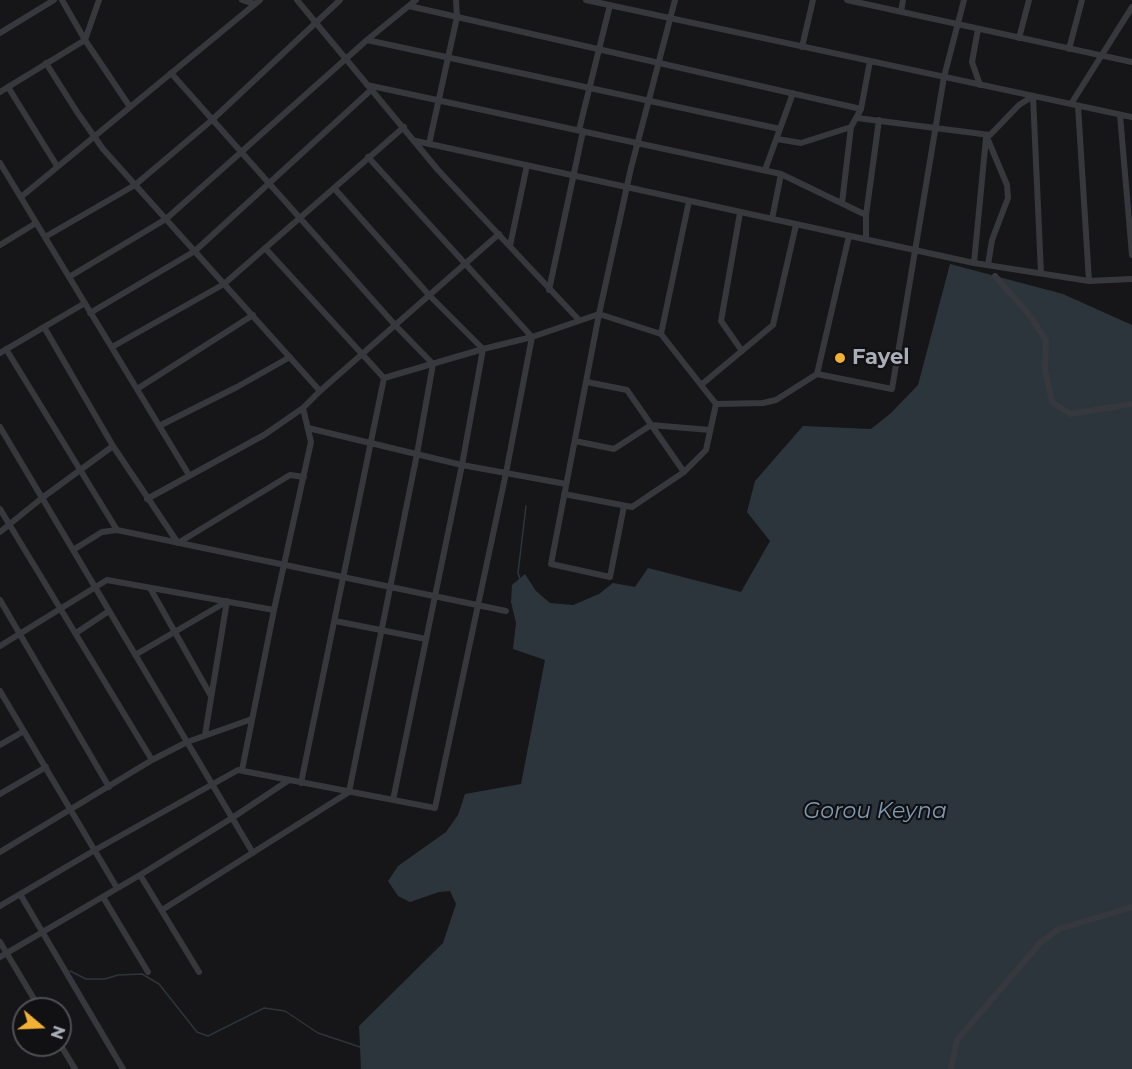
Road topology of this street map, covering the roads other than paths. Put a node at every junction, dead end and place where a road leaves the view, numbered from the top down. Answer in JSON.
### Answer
{"nodes":[{"id":1,"x":54,"y":0,"type":"edge"},
{"id":2,"x":62,"y":0,"type":"edge"},
{"id":3,"x":99,"y":0,"type":"edge"},
{"id":4,"x":242,"y":0,"type":"edge"},
{"id":5,"x":297,"y":0,"type":"edge"},
{"id":6,"x":340,"y":0,"type":"edge"},
{"id":7,"x":416,"y":0,"type":"edge"},
{"id":8,"x":456,"y":0,"type":"edge"},
{"id":9,"x":586,"y":0,"type":"edge"},
{"id":10,"x":675,"y":0,"type":"edge"},
{"id":11,"x":813,"y":0,"type":"edge"},
{"id":12,"x":847,"y":0,"type":"edge"},
{"id":13,"x":903,"y":0,"type":"edge"},
{"id":14,"x":964,"y":0,"type":"edge"},
{"id":15,"x":1029,"y":0,"type":"edge"},
{"id":16,"x":1082,"y":0,"type":"edge"},
{"id":17,"x":858,"y":1,"type":"edge"},
{"id":18,"x":257,"y":2,"type":"edge"},
{"id":19,"x":610,"y":5,"type":"junction"},
{"id":20,"x":409,"y":6,"type":"junction"},
{"id":21,"x":1132,"y":7,"type":"edge"},
{"id":22,"x":900,"y":12,"type":"junction"},
{"id":23,"x":457,"y":17,"type":"junction"},
{"id":24,"x":671,"y":18,"type":"junction"},
{"id":25,"x":315,"y":22,"type":"junction"},
{"id":26,"x":958,"y":24,"type":"junction"},
{"id":27,"x":978,"y":29,"type":"junction"},
{"id":28,"x":0,"y":33,"type":"edge"},
{"id":29,"x":1019,"y":38,"type":"junction"},
{"id":30,"x":85,"y":40,"type":"junction"},
{"id":31,"x":367,"y":40,"type":"junction"},
{"id":32,"x":802,"y":46,"type":"junction"},
{"id":33,"x":599,"y":49,"type":"junction"},
{"id":34,"x":1069,"y":49,"type":"junction"},
{"id":35,"x":1102,"y":56,"type":"junction"},
{"id":36,"x":346,"y":58,"type":"junction"},
{"id":37,"x":448,"y":58,"type":"junction"},
{"id":38,"x":870,"y":61,"type":"junction"},
{"id":39,"x":1132,"y":62,"type":"edge"},
{"id":40,"x":46,"y":63,"type":"junction"},
{"id":41,"x":659,"y":63,"type":"junction"},
{"id":42,"x":171,"y":73,"type":"junction"},
{"id":43,"x":945,"y":77,"type":"junction"},
{"id":44,"x":980,"y":85,"type":"junction"},
{"id":45,"x":8,"y":87,"type":"junction"},
{"id":46,"x":369,"y":87,"type":"junction"},
{"id":47,"x":589,"y":88,"type":"junction"},
{"id":48,"x":0,"y":92,"type":"edge"},
{"id":49,"x":793,"y":93,"type":"junction"},
{"id":50,"x":1033,"y":96,"type":"junction"},
{"id":51,"x":439,"y":100,"type":"junction"},
{"id":52,"x":648,"y":101,"type":"junction"},
{"id":53,"x":1075,"y":105,"type":"junction"},
{"id":54,"x":130,"y":107,"type":"junction"},
{"id":55,"x":861,"y":109,"type":"junction"},
{"id":56,"x":1120,"y":115,"type":"junction"},
{"id":57,"x":1132,"y":117,"type":"edge"},
{"id":58,"x":857,"y":118,"type":"junction"},
{"id":59,"x":212,"y":120,"type":"junction"},
{"id":60,"x":879,"y":120,"type":"junction"},
{"id":61,"x":404,"y":127,"type":"junction"},
{"id":62,"x":851,"y":127,"type":"junction"},
{"id":63,"x":936,"y":128,"type":"junction"},
{"id":64,"x":780,"y":129,"type":"junction"},
{"id":65,"x":581,"y":131,"type":"junction"},
{"id":66,"x":986,"y":135,"type":"junction"},
{"id":67,"x":94,"y":136,"type":"junction"},
{"id":68,"x":777,"y":138,"type":"junction"},
{"id":69,"x":416,"y":141,"type":"junction"},
{"id":70,"x":637,"y":143,"type":"junction"},
{"id":71,"x":429,"y":144,"type":"junction"},
{"id":72,"x":241,"y":152,"type":"junction"},
{"id":73,"x":369,"y":157,"type":"junction"},
{"id":74,"x":0,"y":163,"type":"edge"},
{"id":75,"x":527,"y":165,"type":"junction"},
{"id":76,"x":57,"y":166,"type":"junction"},
{"id":77,"x":765,"y":170,"type":"junction"},
{"id":78,"x":781,"y":174,"type":"junction"},
{"id":79,"x":573,"y":176,"type":"junction"},
{"id":80,"x":269,"y":184,"type":"junction"},
{"id":81,"x":135,"y":185,"type":"junction"},
{"id":82,"x":334,"y":188,"type":"junction"},
{"id":83,"x":627,"y":188,"type":"junction"},
{"id":84,"x":21,"y":197,"type":"junction"},
{"id":85,"x":689,"y":201,"type":"junction"},
{"id":86,"x":842,"y":203,"type":"junction"},
{"id":87,"x":740,"y":213,"type":"junction"},
{"id":88,"x":866,"y":215,"type":"junction"},
{"id":89,"x":300,"y":218,"type":"junction"},
{"id":90,"x":166,"y":219,"type":"junction"},
{"id":91,"x":772,"y":219,"type":"junction"},
{"id":92,"x":36,"y":223,"type":"junction"},
{"id":93,"x":796,"y":225,"type":"junction"},
{"id":94,"x":499,"y":234,"type":"junction"},
{"id":95,"x":849,"y":236,"type":"junction"},
{"id":96,"x":45,"y":237,"type":"junction"},
{"id":97,"x":866,"y":239,"type":"junction"},
{"id":98,"x":0,"y":245,"type":"edge"},
{"id":99,"x":510,"y":246,"type":"junction"},
{"id":100,"x":265,"y":248,"type":"junction"},
{"id":101,"x":195,"y":251,"type":"junction"},
{"id":102,"x":914,"y":251,"type":"junction"},
{"id":103,"x":1132,"y":255,"type":"edge"},
{"id":104,"x":465,"y":263,"type":"junction"},
{"id":105,"x":974,"y":263,"type":"junction"},
{"id":106,"x":988,"y":265,"type":"junction"},
{"id":107,"x":1041,"y":273,"type":"junction"},
{"id":108,"x":995,"y":276,"type":"dead end"},
{"id":109,"x":69,"y":277,"type":"junction"},
{"id":110,"x":1132,"y":279,"type":"edge"},
{"id":111,"x":1089,"y":281,"type":"junction"},
{"id":112,"x":224,"y":284,"type":"junction"},
{"id":113,"x":549,"y":290,"type":"junction"},
{"id":114,"x":429,"y":295,"type":"junction"},
{"id":115,"x":85,"y":303,"type":"junction"},
{"id":116,"x":90,"y":313,"type":"junction"},
{"id":117,"x":599,"y":314,"type":"junction"},
{"id":118,"x":253,"y":315,"type":"junction"},
{"id":119,"x":579,"y":320,"type":"junction"},
{"id":120,"x":396,"y":325,"type":"junction"},
{"id":121,"x":44,"y":327,"type":"junction"},
{"id":122,"x":661,"y":334,"type":"junction"},
{"id":123,"x":532,"y":337,"type":"junction"},
{"id":124,"x":112,"y":347,"type":"junction"},
{"id":125,"x":483,"y":349,"type":"junction"},
{"id":126,"x":3,"y":351,"type":"edge"},
{"id":127,"x":742,"y":351,"type":"junction"},
{"id":128,"x":362,"y":354,"type":"junction"},
{"id":129,"x":290,"y":357,"type":"junction"},
{"id":130,"x":433,"y":364,"type":"junction"},
{"id":131,"x":817,"y":374,"type":"junction"},
{"id":132,"x":384,"y":378,"type":"junction"},
{"id":133,"x":587,"y":382,"type":"junction"},
{"id":134,"x":701,"y":385,"type":"junction"},
{"id":135,"x":137,"y":389,"type":"junction"},
{"id":136,"x":320,"y":391,"type":"junction"},
{"id":137,"x":716,"y":404,"type":"junction"},
{"id":138,"x":1132,"y":404,"type":"edge"},
{"id":139,"x":303,"y":408,"type":"junction"},
{"id":140,"x":651,"y":425,"type":"junction"},
{"id":141,"x":159,"y":426,"type":"junction"},
{"id":142,"x":0,"y":428,"type":"edge"},
{"id":143,"x":308,"y":428,"type":"junction"},
{"id":144,"x":710,"y":430,"type":"junction"},
{"id":145,"x":575,"y":441,"type":"junction"},
{"id":146,"x":371,"y":444,"type":"junction"},
{"id":147,"x":113,"y":446,"type":"junction"},
{"id":148,"x":417,"y":454,"type":"junction"},
{"id":149,"x":462,"y":465,"type":"junction"},
{"id":150,"x":80,"y":471,"type":"junction"},
{"id":151,"x":684,"y":472,"type":"junction"},
{"id":152,"x":506,"y":473,"type":"junction"},
{"id":153,"x":189,"y":475,"type":"junction"},
{"id":154,"x":304,"y":477,"type":"junction"},
{"id":155,"x":566,"y":484,"type":"junction"},
{"id":156,"x":564,"y":494,"type":"junction"},
{"id":157,"x":42,"y":498,"type":"junction"},
{"id":158,"x":147,"y":499,"type":"junction"},
{"id":159,"x":624,"y":506,"type":"junction"},
{"id":160,"x":0,"y":509,"type":"edge"},
{"id":161,"x":10,"y":525,"type":"junction"},
{"id":162,"x":117,"y":530,"type":"junction"},
{"id":163,"x":0,"y":532,"type":"edge"},
{"id":164,"x":178,"y":543,"type":"junction"},
{"id":165,"x":73,"y":550,"type":"junction"},
{"id":166,"x":284,"y":565,"type":"junction"},
{"id":167,"x":343,"y":579,"type":"junction"},
{"id":168,"x":95,"y":588,"type":"junction"},
{"id":169,"x":150,"y":588,"type":"junction"},
{"id":170,"x":390,"y":588,"type":"junction"},
{"id":171,"x":434,"y":597,"type":"junction"},
{"id":172,"x":0,"y":600,"type":"edge"},
{"id":173,"x":227,"y":601,"type":"junction"},
{"id":174,"x":478,"y":606,"type":"junction"},
{"id":175,"x":61,"y":610,"type":"junction"},
{"id":176,"x":274,"y":610,"type":"junction"},
{"id":177,"x":109,"y":611,"type":"junction"},
{"id":178,"x":506,"y":611,"type":"dead end"},
{"id":179,"x":334,"y":621,"type":"junction"},
{"id":180,"x":382,"y":630,"type":"junction"},
{"id":181,"x":76,"y":633,"type":"junction"},
{"id":182,"x":174,"y":633,"type":"junction"},
{"id":183,"x":20,"y":634,"type":"junction"},
{"id":184,"x":426,"y":639,"type":"junction"},
{"id":185,"x":0,"y":646,"type":"edge"},
{"id":186,"x":135,"y":656,"type":"junction"},
{"id":187,"x":0,"y":691,"type":"edge"},
{"id":188,"x":211,"y":696,"type":"junction"},
{"id":189,"x":252,"y":719,"type":"junction"},
{"id":190,"x":24,"y":730,"type":"junction"},
{"id":191,"x":205,"y":735,"type":"junction"},
{"id":192,"x":187,"y":742,"type":"junction"},
{"id":193,"x":0,"y":745,"type":"edge"},
{"id":194,"x":152,"y":760,"type":"junction"},
{"id":195,"x":46,"y":767,"type":"junction"},
{"id":196,"x":242,"y":770,"type":"junction"},
{"id":197,"x":289,"y":780,"type":"junction"},
{"id":198,"x":301,"y":783,"type":"junction"},
{"id":199,"x":212,"y":784,"type":"junction"},
{"id":200,"x":109,"y":787,"type":"junction"},
{"id":201,"x":349,"y":792,"type":"junction"},
{"id":202,"x":0,"y":794,"type":"edge"},
{"id":203,"x":393,"y":800,"type":"junction"},
{"id":204,"x":71,"y":810,"type":"junction"},
{"id":205,"x":232,"y":818,"type":"junction"},
{"id":206,"x":94,"y":850,"type":"junction"},
{"id":207,"x":0,"y":852,"type":"edge"},
{"id":208,"x":253,"y":853,"type":"junction"},
{"id":209,"x":140,"y":875,"type":"junction"},
{"id":210,"x":117,"y":888,"type":"junction"},
{"id":211,"x":20,"y":894,"type":"junction"},
{"id":212,"x":103,"y":897,"type":"junction"},
{"id":213,"x":0,"y":906,"type":"edge"},
{"id":214,"x":1132,"y":907,"type":"edge"},
{"id":215,"x":162,"y":910,"type":"junction"},
{"id":216,"x":43,"y":932,"type":"junction"},
{"id":217,"x":0,"y":942,"type":"edge"},
{"id":218,"x":7,"y":953,"type":"junction"},
{"id":219,"x":0,"y":957,"type":"edge"},
{"id":220,"x":148,"y":972,"type":"dead end"},
{"id":221,"x":199,"y":972,"type":"dead end"},
{"id":222,"x":32,"y":997,"type":"edge"},
{"id":223,"x":123,"y":1069,"type":"edge"},
{"id":224,"x":951,"y":1069,"type":"edge"}],
"edges":[{"from":1,"to":28,"type":"street"},
{"from":2,"to":30,"type":"street"},
{"from":3,"to":30,"type":"street"},
{"from":4,"to":18,"type":"street"},
{"from":5,"to":25,"type":"street"},
{"from":6,"to":25,"type":"street"},
{"from":7,"to":20,"type":"street"},
{"from":8,"to":23,"type":"street"},
{"from":9,"to":19,"type":"street"},
{"from":10,"to":24,"type":"street"},
{"from":11,"to":32,"type":"street"},
{"from":12,"to":17,"type":"street"},
{"from":13,"to":22,"type":"street"},
{"from":14,"to":26,"type":"street"},
{"from":15,"to":29,"type":"street"},
{"from":16,"to":34,"type":"street"},
{"from":17,"to":22,"type":"street"},
{"from":18,"to":42,"type":"street"},
{"from":19,"to":24,"type":"street"},
{"from":19,"to":33,"type":"street"},
{"from":20,"to":23,"type":"street"},
{"from":20,"to":31,"type":"street"},
{"from":21,"to":35,"type":"street"},
{"from":22,"to":26,"type":"street"},
{"from":23,"to":33,"type":"street"},
{"from":23,"to":37,"type":"street"},
{"from":24,"to":32,"type":"street"},
{"from":24,"to":41,"type":"street"},
{"from":25,"to":36,"type":"street"},
{"from":25,"to":59,"type":"street"},
{"from":26,"to":27,"type":"street"},
{"from":26,"to":43,"type":"street"},
{"from":27,"to":29,"type":"street"},
{"from":27,"to":44,"type":"street"},
{"from":29,"to":34,"type":"street"},
{"from":30,"to":40,"type":"street"},
{"from":30,"to":54,"type":"street"},
{"from":31,"to":36,"type":"street"},
{"from":31,"to":37,"type":"street"},
{"from":32,"to":38,"type":"street"},
{"from":33,"to":41,"type":"street"},
{"from":33,"to":47,"type":"street"},
{"from":34,"to":35,"type":"street"},
{"from":35,"to":39,"type":"street"},
{"from":35,"to":53,"type":"street"},
{"from":36,"to":46,"type":"street"},
{"from":36,"to":72,"type":"street"},
{"from":37,"to":47,"type":"street"},
{"from":37,"to":51,"type":"street"},
{"from":38,"to":43,"type":"street"},
{"from":38,"to":55,"type":"street"},
{"from":40,"to":45,"type":"street"},
{"from":40,"to":67,"type":"street"},
{"from":41,"to":49,"type":"street"},
{"from":41,"to":52,"type":"street"},
{"from":42,"to":54,"type":"street"},
{"from":42,"to":59,"type":"street"},
{"from":43,"to":44,"type":"street"},
{"from":43,"to":63,"type":"street"},
{"from":44,"to":50,"type":"street"},
{"from":45,"to":48,"type":"street"},
{"from":45,"to":76,"type":"street"},
{"from":46,"to":51,"type":"street"},
{"from":46,"to":61,"type":"street"},
{"from":46,"to":80,"type":"street"},
{"from":47,"to":52,"type":"street"},
{"from":47,"to":65,"type":"street"},
{"from":49,"to":55,"type":"street"},
{"from":49,"to":64,"type":"street"},
{"from":50,"to":53,"type":"street"},
{"from":50,"to":66,"type":"street"},
{"from":50,"to":107,"type":"street"},
{"from":51,"to":65,"type":"street"},
{"from":51,"to":71,"type":"street"},
{"from":52,"to":64,"type":"street"},
{"from":52,"to":70,"type":"street"},
{"from":53,"to":56,"type":"street"},
{"from":53,"to":111,"type":"street"},
{"from":54,"to":67,"type":"street"},
{"from":55,"to":58,"type":"street"},
{"from":56,"to":57,"type":"street"},
{"from":56,"to":103,"type":"street"},
{"from":58,"to":60,"type":"street"},
{"from":58,"to":62,"type":"street"},
{"from":59,"to":72,"type":"street"},
{"from":59,"to":81,"type":"street"},
{"from":60,"to":63,"type":"street"},
{"from":60,"to":88,"type":"street"},
{"from":61,"to":69,"type":"street"},
{"from":61,"to":73,"type":"street"},
{"from":62,"to":68,"type":"street"},
{"from":62,"to":86,"type":"street"},
{"from":63,"to":66,"type":"street"},
{"from":63,"to":102,"type":"street"},
{"from":64,"to":68,"type":"street"},
{"from":65,"to":70,"type":"street"},
{"from":65,"to":79,"type":"street"},
{"from":66,"to":105,"type":"street"},
{"from":66,"to":106,"type":"street"},
{"from":67,"to":76,"type":"street"},
{"from":67,"to":81,"type":"street"},
{"from":68,"to":77,"type":"street"},
{"from":69,"to":71,"type":"street"},
{"from":69,"to":94,"type":"street"},
{"from":70,"to":77,"type":"street"},
{"from":70,"to":83,"type":"street"},
{"from":71,"to":75,"type":"street"},
{"from":72,"to":80,"type":"street"},
{"from":72,"to":90,"type":"street"},
{"from":73,"to":82,"type":"street"},
{"from":73,"to":104,"type":"street"},
{"from":74,"to":84,"type":"street"},
{"from":75,"to":79,"type":"street"},
{"from":75,"to":99,"type":"street"},
{"from":76,"to":84,"type":"street"},
{"from":77,"to":78,"type":"street"},
{"from":78,"to":86,"type":"street"},
{"from":78,"to":91,"type":"street"},
{"from":79,"to":83,"type":"street"},
{"from":79,"to":113,"type":"street"},
{"from":80,"to":89,"type":"street"},
{"from":80,"to":101,"type":"street"},
{"from":81,"to":90,"type":"street"},
{"from":81,"to":96,"type":"street"},
{"from":82,"to":89,"type":"street"},
{"from":82,"to":114,"type":"street"},
{"from":83,"to":85,"type":"street"},
{"from":83,"to":117,"type":"street"},
{"from":84,"to":92,"type":"street"},
{"from":85,"to":87,"type":"street"},
{"from":85,"to":122,"type":"street"},
{"from":86,"to":88,"type":"street"},
{"from":87,"to":91,"type":"street"},
{"from":87,"to":127,"type":"street"},
{"from":88,"to":97,"type":"street"},
{"from":89,"to":100,"type":"street"},
{"from":89,"to":120,"type":"street"},
{"from":90,"to":101,"type":"street"},
{"from":90,"to":109,"type":"street"},
{"from":91,"to":93,"type":"street"},
{"from":92,"to":96,"type":"street"},
{"from":92,"to":98,"type":"street"},
{"from":93,"to":95,"type":"street"},
{"from":93,"to":127,"type":"street"},
{"from":94,"to":99,"type":"street"},
{"from":94,"to":104,"type":"street"},
{"from":95,"to":97,"type":"street"},
{"from":95,"to":131,"type":"street"},
{"from":96,"to":109,"type":"street"},
{"from":97,"to":102,"type":"street"},
{"from":99,"to":113,"type":"street"},
{"from":100,"to":112,"type":"street"},
{"from":100,"to":128,"type":"street"},
{"from":101,"to":112,"type":"street"},
{"from":101,"to":116,"type":"street"},
{"from":102,"to":105,"type":"street"},
{"from":102,"to":131,"type":"street"},
{"from":104,"to":114,"type":"street"},
{"from":104,"to":123,"type":"street"},
{"from":105,"to":106,"type":"street"},
{"from":106,"to":107,"type":"street"},
{"from":107,"to":111,"type":"street"},
{"from":108,"to":138,"type":"street"},
{"from":109,"to":115,"type":"street"},
{"from":110,"to":111,"type":"street"},
{"from":112,"to":118,"type":"street"},
{"from":112,"to":124,"type":"street"},
{"from":113,"to":119,"type":"street"},
{"from":114,"to":120,"type":"street"},
{"from":114,"to":125,"type":"street"},
{"from":115,"to":116,"type":"street"},
{"from":115,"to":121,"type":"street"},
{"from":116,"to":124,"type":"street"},
{"from":117,"to":119,"type":"street"},
{"from":117,"to":122,"type":"street"},
{"from":117,"to":133,"type":"street"},
{"from":118,"to":129,"type":"street"},
{"from":118,"to":135,"type":"street"},
{"from":119,"to":123,"type":"street"},
{"from":120,"to":128,"type":"street"},
{"from":120,"to":130,"type":"street"},
{"from":121,"to":126,"type":"street"},
{"from":121,"to":147,"type":"street"},
{"from":122,"to":134,"type":"street"},
{"from":123,"to":125,"type":"street"},
{"from":123,"to":152,"type":"street"},
{"from":124,"to":135,"type":"street"},
{"from":125,"to":130,"type":"street"},
{"from":125,"to":149,"type":"street"},
{"from":126,"to":150,"type":"street"},
{"from":127,"to":134,"type":"street"},
{"from":128,"to":132,"type":"street"},
{"from":128,"to":136,"type":"street"},
{"from":129,"to":136,"type":"street"},
{"from":129,"to":141,"type":"street"},
{"from":130,"to":132,"type":"street"},
{"from":130,"to":148,"type":"street"},
{"from":131,"to":137,"type":"street"},
{"from":132,"to":146,"type":"street"},
{"from":133,"to":140,"type":"street"},
{"from":133,"to":145,"type":"street"},
{"from":134,"to":137,"type":"street"},
{"from":135,"to":141,"type":"street"},
{"from":136,"to":139,"type":"street"},
{"from":137,"to":144,"type":"street"},
{"from":139,"to":143,"type":"street"},
{"from":139,"to":153,"type":"street"},
{"from":140,"to":144,"type":"street"},
{"from":140,"to":145,"type":"street"},
{"from":140,"to":151,"type":"street"},
{"from":141,"to":153,"type":"street"},
{"from":142,"to":157,"type":"street"},
{"from":143,"to":146,"type":"street"},
{"from":143,"to":154,"type":"street"},
{"from":144,"to":151,"type":"street"},
{"from":145,"to":155,"type":"street"},
{"from":146,"to":148,"type":"street"},
{"from":146,"to":167,"type":"street"},
{"from":147,"to":150,"type":"street"},
{"from":147,"to":158,"type":"street"},
{"from":148,"to":149,"type":"street"},
{"from":148,"to":170,"type":"street"},
{"from":149,"to":152,"type":"street"},
{"from":149,"to":171,"type":"street"},
{"from":150,"to":157,"type":"street"},
{"from":150,"to":162,"type":"street"},
{"from":151,"to":159,"type":"street"},
{"from":152,"to":155,"type":"street"},
{"from":152,"to":174,"type":"street"},
{"from":153,"to":158,"type":"street"},
{"from":154,"to":164,"type":"street"},
{"from":154,"to":166,"type":"street"},
{"from":155,"to":156,"type":"street"},
{"from":156,"to":159,"type":"street"},
{"from":156,"to":159,"type":"street"},
{"from":157,"to":161,"type":"street"},
{"from":157,"to":165,"type":"street"},
{"from":158,"to":164,"type":"street"},
{"from":160,"to":161,"type":"street"},
{"from":161,"to":163,"type":"street"},
{"from":161,"to":175,"type":"street"},
{"from":162,"to":164,"type":"street"},
{"from":162,"to":165,"type":"street"},
{"from":164,"to":166,"type":"street"},
{"from":165,"to":168,"type":"street"},
{"from":166,"to":167,"type":"street"},
{"from":166,"to":176,"type":"street"},
{"from":167,"to":170,"type":"street"},
{"from":167,"to":179,"type":"street"},
{"from":168,"to":169,"type":"street"},
{"from":168,"to":175,"type":"street"},
{"from":168,"to":177,"type":"street"},
{"from":169,"to":173,"type":"street"},
{"from":169,"to":182,"type":"street"},
{"from":170,"to":171,"type":"street"},
{"from":170,"to":180,"type":"street"},
{"from":171,"to":174,"type":"street"},
{"from":171,"to":184,"type":"street"},
{"from":172,"to":183,"type":"street"},
{"from":173,"to":176,"type":"street"},
{"from":173,"to":182,"type":"street"},
{"from":173,"to":188,"type":"street"},
{"from":174,"to":178,"type":"street"},
{"from":174,"to":203,"type":"street"},
{"from":175,"to":181,"type":"street"},
{"from":175,"to":183,"type":"street"},
{"from":176,"to":189,"type":"street"},
{"from":177,"to":181,"type":"street"},
{"from":177,"to":186,"type":"street"},
{"from":179,"to":180,"type":"street"},
{"from":179,"to":198,"type":"street"},
{"from":180,"to":184,"type":"street"},
{"from":180,"to":201,"type":"street"},
{"from":181,"to":194,"type":"street"},
{"from":182,"to":186,"type":"street"},
{"from":182,"to":188,"type":"street"},
{"from":183,"to":185,"type":"street"},
{"from":183,"to":200,"type":"street"},
{"from":184,"to":203,"type":"street"},
{"from":186,"to":192,"type":"street"},
{"from":187,"to":190,"type":"street"},
{"from":188,"to":191,"type":"street"},
{"from":189,"to":191,"type":"street"},
{"from":189,"to":196,"type":"street"},
{"from":190,"to":193,"type":"street"},
{"from":190,"to":195,"type":"street"},
{"from":191,"to":192,"type":"street"},
{"from":192,"to":194,"type":"street"},
{"from":192,"to":199,"type":"street"},
{"from":194,"to":200,"type":"street"},
{"from":195,"to":202,"type":"street"},
{"from":195,"to":204,"type":"street"},
{"from":196,"to":197,"type":"street"},
{"from":196,"to":199,"type":"street"},
{"from":197,"to":198,"type":"street"},
{"from":197,"to":205,"type":"street"},
{"from":198,"to":201,"type":"street"},
{"from":199,"to":205,"type":"street"},
{"from":199,"to":206,"type":"street"},
{"from":200,"to":204,"type":"street"},
{"from":201,"to":203,"type":"street"},
{"from":201,"to":208,"type":"street"},
{"from":204,"to":206,"type":"street"},
{"from":204,"to":207,"type":"street"},
{"from":205,"to":208,"type":"street"},
{"from":205,"to":209,"type":"street"},
{"from":206,"to":210,"type":"street"},
{"from":206,"to":211,"type":"street"},
{"from":208,"to":215,"type":"street"},
{"from":209,"to":210,"type":"street"},
{"from":209,"to":215,"type":"street"},
{"from":210,"to":212,"type":"street"},
{"from":211,"to":213,"type":"street"},
{"from":211,"to":216,"type":"street"},
{"from":212,"to":216,"type":"street"},
{"from":212,"to":220,"type":"street"},
{"from":214,"to":224,"type":"street"},
{"from":215,"to":221,"type":"street"},
{"from":216,"to":218,"type":"street"},
{"from":216,"to":223,"type":"street"},
{"from":217,"to":218,"type":"street"},
{"from":218,"to":219,"type":"street"},
{"from":218,"to":222,"type":"street"}]}
